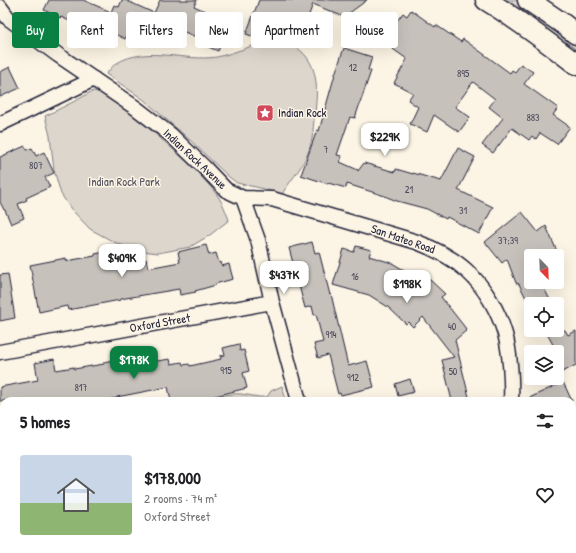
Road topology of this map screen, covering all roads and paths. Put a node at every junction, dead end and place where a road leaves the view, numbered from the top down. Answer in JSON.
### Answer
{"nodes":[{"id":1,"x":486,"y":0,"type":"edge"},
{"id":2,"x":528,"y":0,"type":"edge"},
{"id":3,"x":0,"y":7,"type":"edge"},
{"id":4,"x":576,"y":34,"type":"edge"},
{"id":5,"x":576,"y":64,"type":"edge"},
{"id":6,"x":94,"y":79,"type":"junction"},
{"id":7,"x":0,"y":124,"type":"edge"},
{"id":8,"x":243,"y":198,"type":"junction"},
{"id":9,"x":272,"y":302,"type":"junction"},
{"id":10,"x":0,"y":352,"type":"edge"},
{"id":11,"x":297,"y":397,"type":"edge"},
{"id":12,"x":511,"y":397,"type":"edge"}],
"edges":[{"from":1,"to":5,"type":"main road"},
{"from":2,"to":4,"type":"main road"},
{"from":3,"to":6,"type":"street","name":"Indian Rock Avenue"},
{"from":6,"to":7,"type":"street"},
{"from":6,"to":8,"type":"street","name":"Indian Rock Avenue"},
{"from":8,"to":9,"type":"street"},
{"from":8,"to":12,"type":"street","name":"San Mateo Road"},
{"from":9,"to":10,"type":"street","name":"Oxford Street"},
{"from":9,"to":11,"type":"street"}]}
